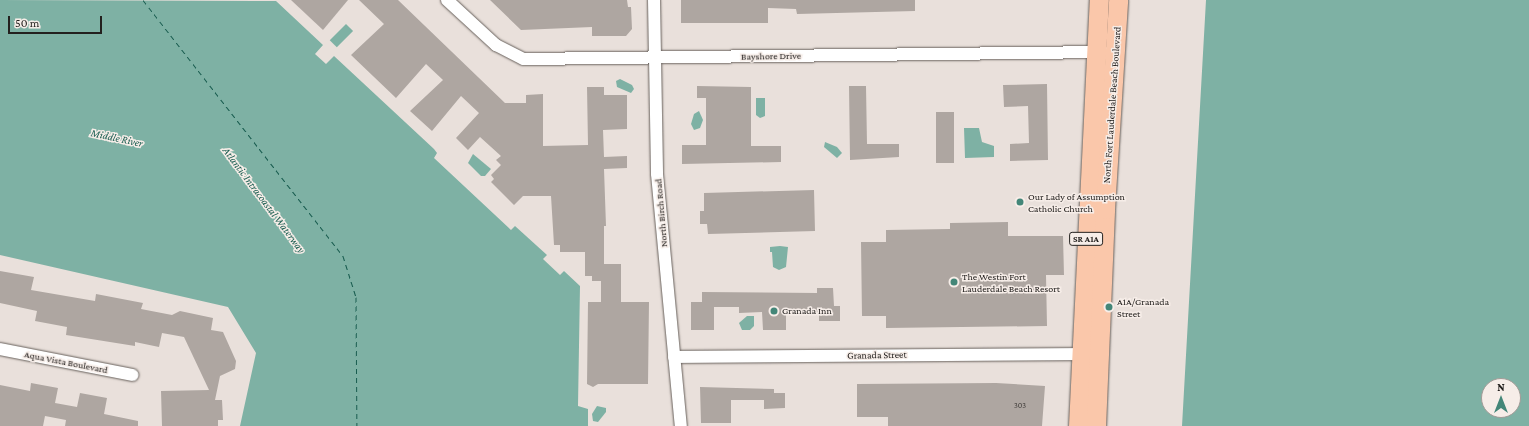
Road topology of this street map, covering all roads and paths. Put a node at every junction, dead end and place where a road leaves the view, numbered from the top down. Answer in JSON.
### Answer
{"nodes":[{"id":1,"x":447,"y":0,"type":"edge"},
{"id":2,"x":654,"y":0,"type":"edge"},
{"id":3,"x":1099,"y":0,"type":"edge"},
{"id":4,"x":1118,"y":0,"type":"edge"},
{"id":5,"x":1096,"y":52,"type":"junction"},
{"id":6,"x":1116,"y":53,"type":"junction"},
{"id":7,"x":656,"y":57,"type":"junction"},
{"id":8,"x":0,"y":349,"type":"edge"},
{"id":9,"x":1080,"y":354,"type":"junction"},
{"id":10,"x":674,"y":357,"type":"junction"},
{"id":11,"x":132,"y":376,"type":"dead end"},
{"id":12,"x":681,"y":426,"type":"edge"},
{"id":13,"x":1078,"y":426,"type":"edge"},
{"id":14,"x":1096,"y":426,"type":"edge"}],
"edges":[{"from":1,"to":7,"type":"street","name":"Bayshore Drive"},
{"from":2,"to":7,"type":"street","name":"North Birch Road"},
{"from":3,"to":5,"type":"main road","name":"North Fort Lauderdale Beach Boulevard","number":"SR A1A"},
{"from":4,"to":6,"type":"main road","name":"North Fort Lauderdale Beach Boulevard","number":"SR A1A"},
{"from":5,"to":6,"type":"street","name":"Bayshore Drive"},
{"from":5,"to":7,"type":"street","name":"Bayshore Drive"},
{"from":5,"to":9,"type":"main road","name":"North Fort Lauderdale Beach Boulevard","number":"SR A1A"},
{"from":6,"to":14,"type":"main road","name":"North Fort Lauderdale Beach Boulevard","number":"SR A1A"},
{"from":7,"to":10,"type":"street","name":"North Birch Road"},
{"from":8,"to":11,"type":"street","name":"Aqua Vista Boulevard"},
{"from":9,"to":10,"type":"street","name":"Granada Street"},
{"from":9,"to":13,"type":"main road","name":"North Fort Lauderdale Beach Boulevard","number":"SR A1A"},
{"from":10,"to":12,"type":"street","name":"North Birch Road"}]}
